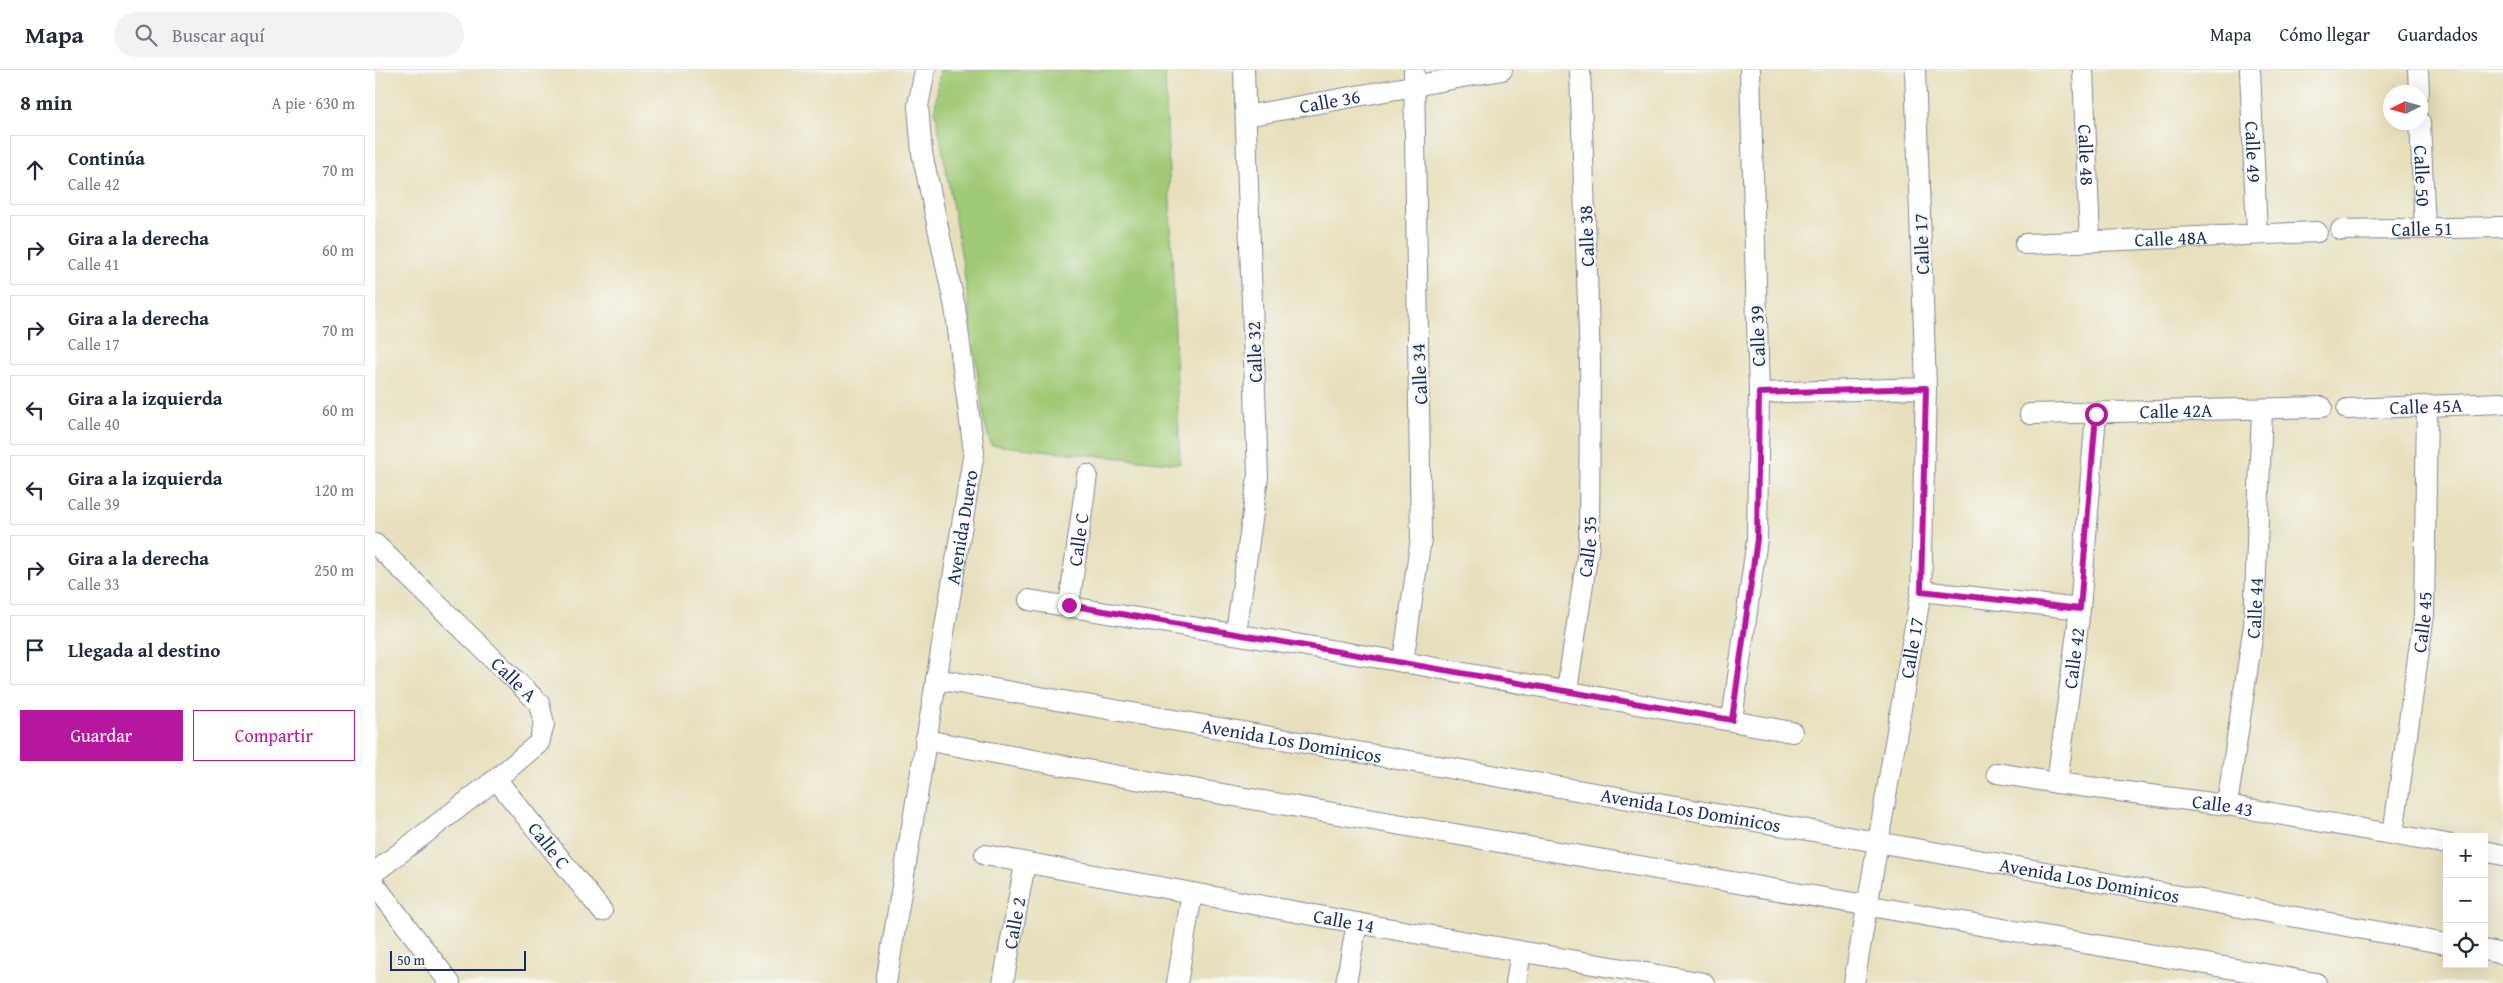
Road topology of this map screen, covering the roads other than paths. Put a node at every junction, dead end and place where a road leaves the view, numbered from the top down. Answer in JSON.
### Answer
{"nodes":[{"id":1,"x":925,"y":70,"type":"edge"},
{"id":2,"x":1244,"y":70,"type":"edge"},
{"id":3,"x":1502,"y":70,"type":"edge"},
{"id":4,"x":1580,"y":70,"type":"edge"},
{"id":5,"x":1750,"y":70,"type":"edge"},
{"id":6,"x":1915,"y":70,"type":"edge"},
{"id":7,"x":2083,"y":70,"type":"edge"},
{"id":8,"x":2250,"y":70,"type":"edge"},
{"id":9,"x":2418,"y":70,"type":"edge"},
{"id":10,"x":1414,"y":78,"type":"edge"},
{"id":11,"x":2419,"y":85,"type":"edge"},
{"id":12,"x":1246,"y":116,"type":"junction"},
{"id":13,"x":2421,"y":130,"type":"edge"},
{"id":14,"x":2503,"y":227,"type":"edge"},
{"id":15,"x":2425,"y":229,"type":"junction"},
{"id":16,"x":2341,"y":230,"type":"dead end"},
{"id":17,"x":2317,"y":232,"type":"dead end"},
{"id":18,"x":2257,"y":234,"type":"junction"},
{"id":19,"x":2090,"y":240,"type":"junction"},
{"id":20,"x":2025,"y":244,"type":"dead end"},
{"id":21,"x":1926,"y":388,"type":"junction"},
{"id":22,"x":1759,"y":393,"type":"junction"},
{"id":23,"x":1590,"y":401,"type":"joint"},
{"id":24,"x":2503,"y":403,"type":"edge"},
{"id":25,"x":2323,"y":407,"type":"dead end"},
{"id":26,"x":2427,"y":407,"type":"junction"},
{"id":27,"x":2261,"y":409,"type":"junction"},
{"id":28,"x":2347,"y":409,"type":"dead end"},
{"id":29,"x":2030,"y":414,"type":"dead end"},
{"id":30,"x":2096,"y":414,"type":"junction"},
{"id":31,"x":1087,"y":475,"type":"dead end"},
{"id":32,"x":375,"y":544,"type":"edge"},
{"id":33,"x":1921,"y":591,"type":"junction"},
{"id":34,"x":1029,"y":600,"type":"dead end"},
{"id":35,"x":1069,"y":605,"type":"junction"},
{"id":36,"x":2080,"y":609,"type":"junction"},
{"id":37,"x":1237,"y":633,"type":"junction"},
{"id":38,"x":1403,"y":662,"type":"junction"},
{"id":39,"x":936,"y":679,"type":"junction"},
{"id":40,"x":1567,"y":690,"type":"junction"},
{"id":41,"x":1732,"y":720,"type":"junction"},
{"id":42,"x":1792,"y":732,"type":"dead end"},
{"id":43,"x":925,"y":740,"type":"junction"},
{"id":44,"x":1997,"y":773,"type":"dead end"},
{"id":45,"x":496,"y":779,"type":"junction"},
{"id":46,"x":2057,"y":783,"type":"junction"},
{"id":47,"x":2227,"y":805,"type":"junction"},
{"id":48,"x":2393,"y":834,"type":"junction"},
{"id":49,"x":1877,"y":842,"type":"junction"},
{"id":50,"x":2443,"y":843,"type":"edge"},
{"id":51,"x":2488,"y":852,"type":"edge"},
{"id":52,"x":985,"y":854,"type":"dead end"},
{"id":53,"x":2503,"y":855,"type":"edge"},
{"id":54,"x":1025,"y":864,"type":"junction"},
{"id":55,"x":375,"y":872,"type":"edge"},
{"id":56,"x":375,"y":885,"type":"edge"},
{"id":57,"x":1192,"y":893,"type":"junction"},
{"id":58,"x":1866,"y":903,"type":"junction"},
{"id":59,"x":602,"y":910,"type":"dead end"},
{"id":60,"x":1357,"y":923,"type":"junction"},
{"id":61,"x":2443,"y":943,"type":"edge"},
{"id":62,"x":2488,"y":951,"type":"edge"},
{"id":63,"x":1521,"y":952,"type":"junction"},
{"id":64,"x":2503,"y":954,"type":"edge"},
{"id":65,"x":1692,"y":982,"type":"edge"},
{"id":66,"x":450,"y":983,"type":"edge"},
{"id":67,"x":886,"y":983,"type":"edge"},
{"id":68,"x":1003,"y":983,"type":"edge"},
{"id":69,"x":1177,"y":983,"type":"edge"},
{"id":70,"x":1346,"y":983,"type":"edge"},
{"id":71,"x":1516,"y":983,"type":"edge"},
{"id":72,"x":1854,"y":983,"type":"edge"},
{"id":73,"x":2316,"y":983,"type":"edge"}],
"edges":[{"from":1,"to":39,"type":"street","name":"Avenida Duero"},
{"from":2,"to":12,"type":"street","name":"Calle 32"},
{"from":3,"to":10,"type":"street","name":"Calle 36"},
{"from":4,"to":23,"type":"street","name":"Calle 38"},
{"from":5,"to":22,"type":"street","name":"Calle 39"},
{"from":6,"to":21,"type":"street","name":"Calle 17"},
{"from":7,"to":19,"type":"street","name":"Calle 48"},
{"from":8,"to":18,"type":"street","name":"Calle 49"},
{"from":9,"to":11,"type":"street"},
{"from":10,"to":12,"type":"street","name":"Calle 36"},
{"from":10,"to":38,"type":"street","name":"Calle 34"},
{"from":12,"to":37,"type":"street","name":"Calle 32"},
{"from":13,"to":15,"type":"street","name":"Calle 50"},
{"from":14,"to":15,"type":"street","name":"Calle 51"},
{"from":15,"to":16,"type":"street","name":"Calle 51"},
{"from":17,"to":18,"type":"street","name":"Calle 48A"},
{"from":18,"to":19,"type":"street","name":"Calle 48A"},
{"from":19,"to":20,"type":"street","name":"Calle 48A"},
{"from":21,"to":22,"type":"street"},
{"from":21,"to":33,"type":"street","name":"Calle 17"},
{"from":22,"to":41,"type":"street","name":"Calle 39"},
{"from":23,"to":40,"type":"street","name":"Calle 35"},
{"from":24,"to":26,"type":"street","name":"Calle 45A"},
{"from":25,"to":27,"type":"street","name":"Calle 42A"},
{"from":26,"to":28,"type":"street","name":"Calle 45A"},
{"from":26,"to":48,"type":"street","name":"Calle 45"},
{"from":27,"to":30,"type":"street","name":"Calle 42A"},
{"from":27,"to":47,"type":"street","name":"Calle 44"},
{"from":29,"to":30,"type":"street","name":"Calle 42A"},
{"from":30,"to":36,"type":"street","name":"Calle 42"},
{"from":31,"to":35,"type":"street","name":"Calle C"},
{"from":32,"to":45,"type":"street","name":"Calle A"},
{"from":33,"to":36,"type":"street"},
{"from":33,"to":49,"type":"street","name":"Calle 17"},
{"from":34,"to":35,"type":"street"},
{"from":35,"to":37,"type":"street"},
{"from":36,"to":46,"type":"street","name":"Calle 42"},
{"from":37,"to":38,"type":"street"},
{"from":38,"to":40,"type":"street"},
{"from":39,"to":43,"type":"street","name":"Avenida Duero"},
{"from":39,"to":49,"type":"street","name":"Avenida Los Dominicos"},
{"from":40,"to":41,"type":"street"},
{"from":41,"to":42,"type":"street"},
{"from":43,"to":58,"type":"street"},
{"from":43,"to":67,"type":"street","name":"Avenida Duero"},
{"from":44,"to":46,"type":"street","name":"Calle 43"},
{"from":45,"to":55,"type":"street","name":"Calle A"},
{"from":45,"to":59,"type":"street","name":"Calle C"},
{"from":46,"to":47,"type":"street","name":"Calle 43"},
{"from":47,"to":48,"type":"street","name":"Calle 43"},
{"from":48,"to":50,"type":"street","name":"Calle 43"},
{"from":49,"to":58,"type":"street","name":"Calle 17"},
{"from":49,"to":61,"type":"street","name":"Avenida Los Dominicos"},
{"from":51,"to":53,"type":"street"},
{"from":52,"to":54,"type":"street","name":"Calle 14"},
{"from":54,"to":57,"type":"street","name":"Calle 14"},
{"from":54,"to":68,"type":"street","name":"Calle 2"},
{"from":56,"to":66,"type":"street"},
{"from":57,"to":60,"type":"street","name":"Calle 14"},
{"from":57,"to":69,"type":"street"},
{"from":58,"to":72,"type":"street","name":"Calle 17"},
{"from":58,"to":73,"type":"street"},
{"from":60,"to":63,"type":"street","name":"Calle 14"},
{"from":60,"to":70,"type":"street"},
{"from":62,"to":64,"type":"street"},
{"from":63,"to":65,"type":"street","name":"Calle 14"},
{"from":63,"to":71,"type":"street"}]}
